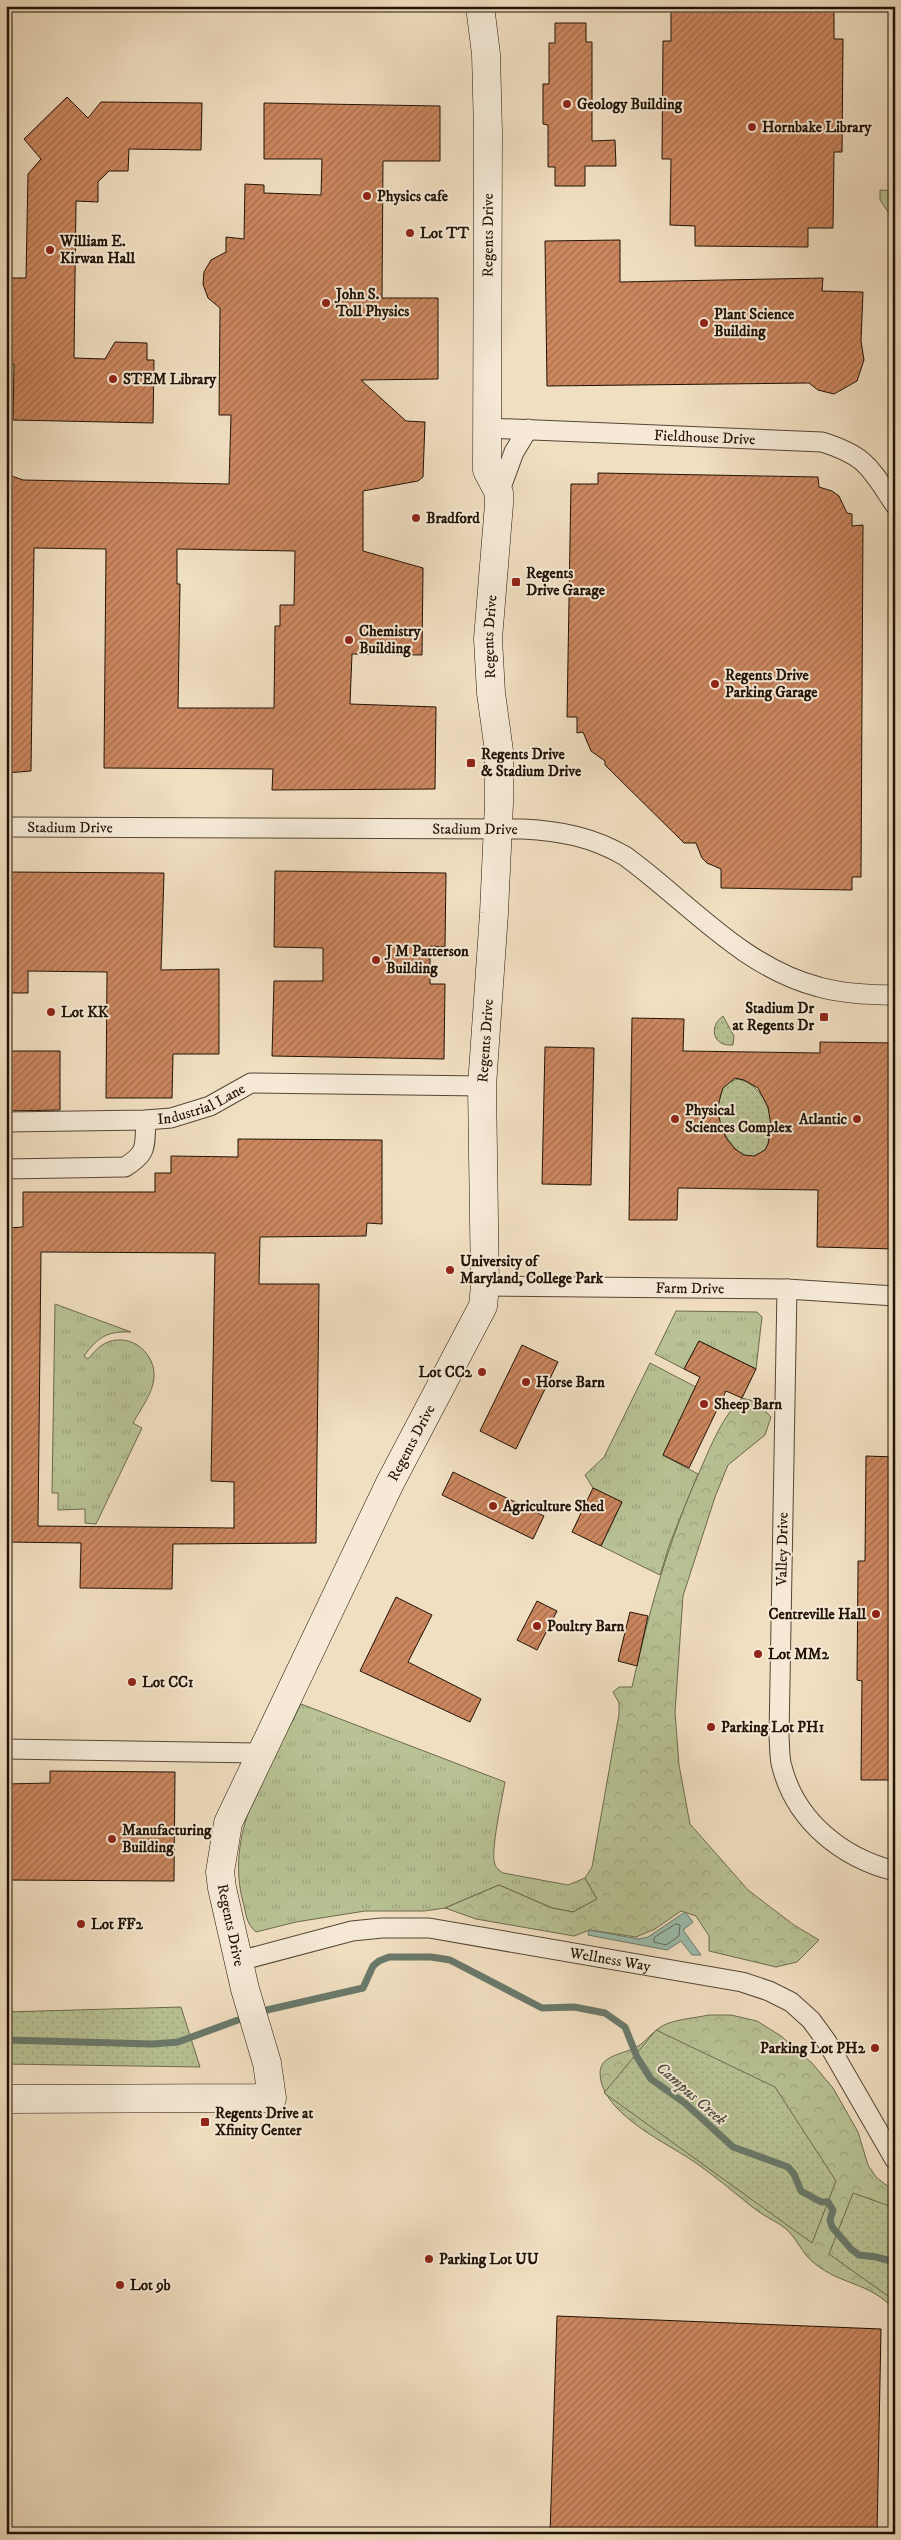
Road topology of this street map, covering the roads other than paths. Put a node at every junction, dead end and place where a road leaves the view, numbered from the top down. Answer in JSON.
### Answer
{"nodes":[{"id":1,"x":480,"y":6,"type":"edge"},
{"id":2,"x":487,"y":428,"type":"junction"},
{"id":3,"x":528,"y":429,"type":"junction"},
{"id":4,"x":499,"y":493,"type":"junction"},
{"id":5,"x":895,"y":505,"type":"edge"},
{"id":6,"x":6,"y":827,"type":"edge"},
{"id":7,"x":498,"y":831,"type":"junction"},
{"id":8,"x":895,"y":995,"type":"edge"},
{"id":9,"x":482,"y":1086,"type":"junction"},
{"id":10,"x":146,"y":1120,"type":"junction"},
{"id":11,"x":6,"y":1122,"type":"edge"},
{"id":12,"x":6,"y":1169,"type":"edge"},
{"id":13,"x":485,"y":1286,"type":"junction"},
{"id":14,"x":788,"y":1289,"type":"junction"},
{"id":15,"x":895,"y":1296,"type":"edge"},
{"id":16,"x":6,"y":1748,"type":"edge"},
{"id":17,"x":261,"y":1753,"type":"junction"},
{"id":18,"x":895,"y":1871,"type":"edge"},
{"id":19,"x":239,"y":1961,"type":"junction"},
{"id":20,"x":6,"y":2099,"type":"edge"},
{"id":21,"x":895,"y":2160,"type":"edge"}],
"edges":[{"from":1,"to":2,"type":"street","name":"Regents Drive"},
{"from":2,"to":3,"type":"street","name":"Fieldhouse Drive"},
{"from":2,"to":4,"type":"street","name":"Regents Drive"},
{"from":3,"to":4,"type":"street","name":"Regents Drive"},
{"from":3,"to":5,"type":"street","name":"Fieldhouse Drive"},
{"from":4,"to":7,"type":"street","name":"Regents Drive"},
{"from":6,"to":7,"type":"street","name":"Stadium Drive"},
{"from":7,"to":8,"type":"street","name":"Stadium Drive"},
{"from":7,"to":9,"type":"street","name":"Regents Drive"},
{"from":9,"to":10,"type":"street","name":"Industrial Lane"},
{"from":9,"to":13,"type":"street","name":"Regents Drive"},
{"from":10,"to":11,"type":"street","name":"Industrial Lane"},
{"from":10,"to":12,"type":"street"},
{"from":13,"to":14,"type":"street","name":"Farm Drive"},
{"from":13,"to":17,"type":"street","name":"Regents Drive"},
{"from":14,"to":15,"type":"street","name":"Farm Drive"},
{"from":14,"to":18,"type":"street","name":"Valley Drive"},
{"from":16,"to":17,"type":"street"},
{"from":17,"to":19,"type":"street","name":"Regents Drive"},
{"from":19,"to":20,"type":"street","name":"Regents Drive"},
{"from":19,"to":21,"type":"street","name":"Wellness Way"}]}
